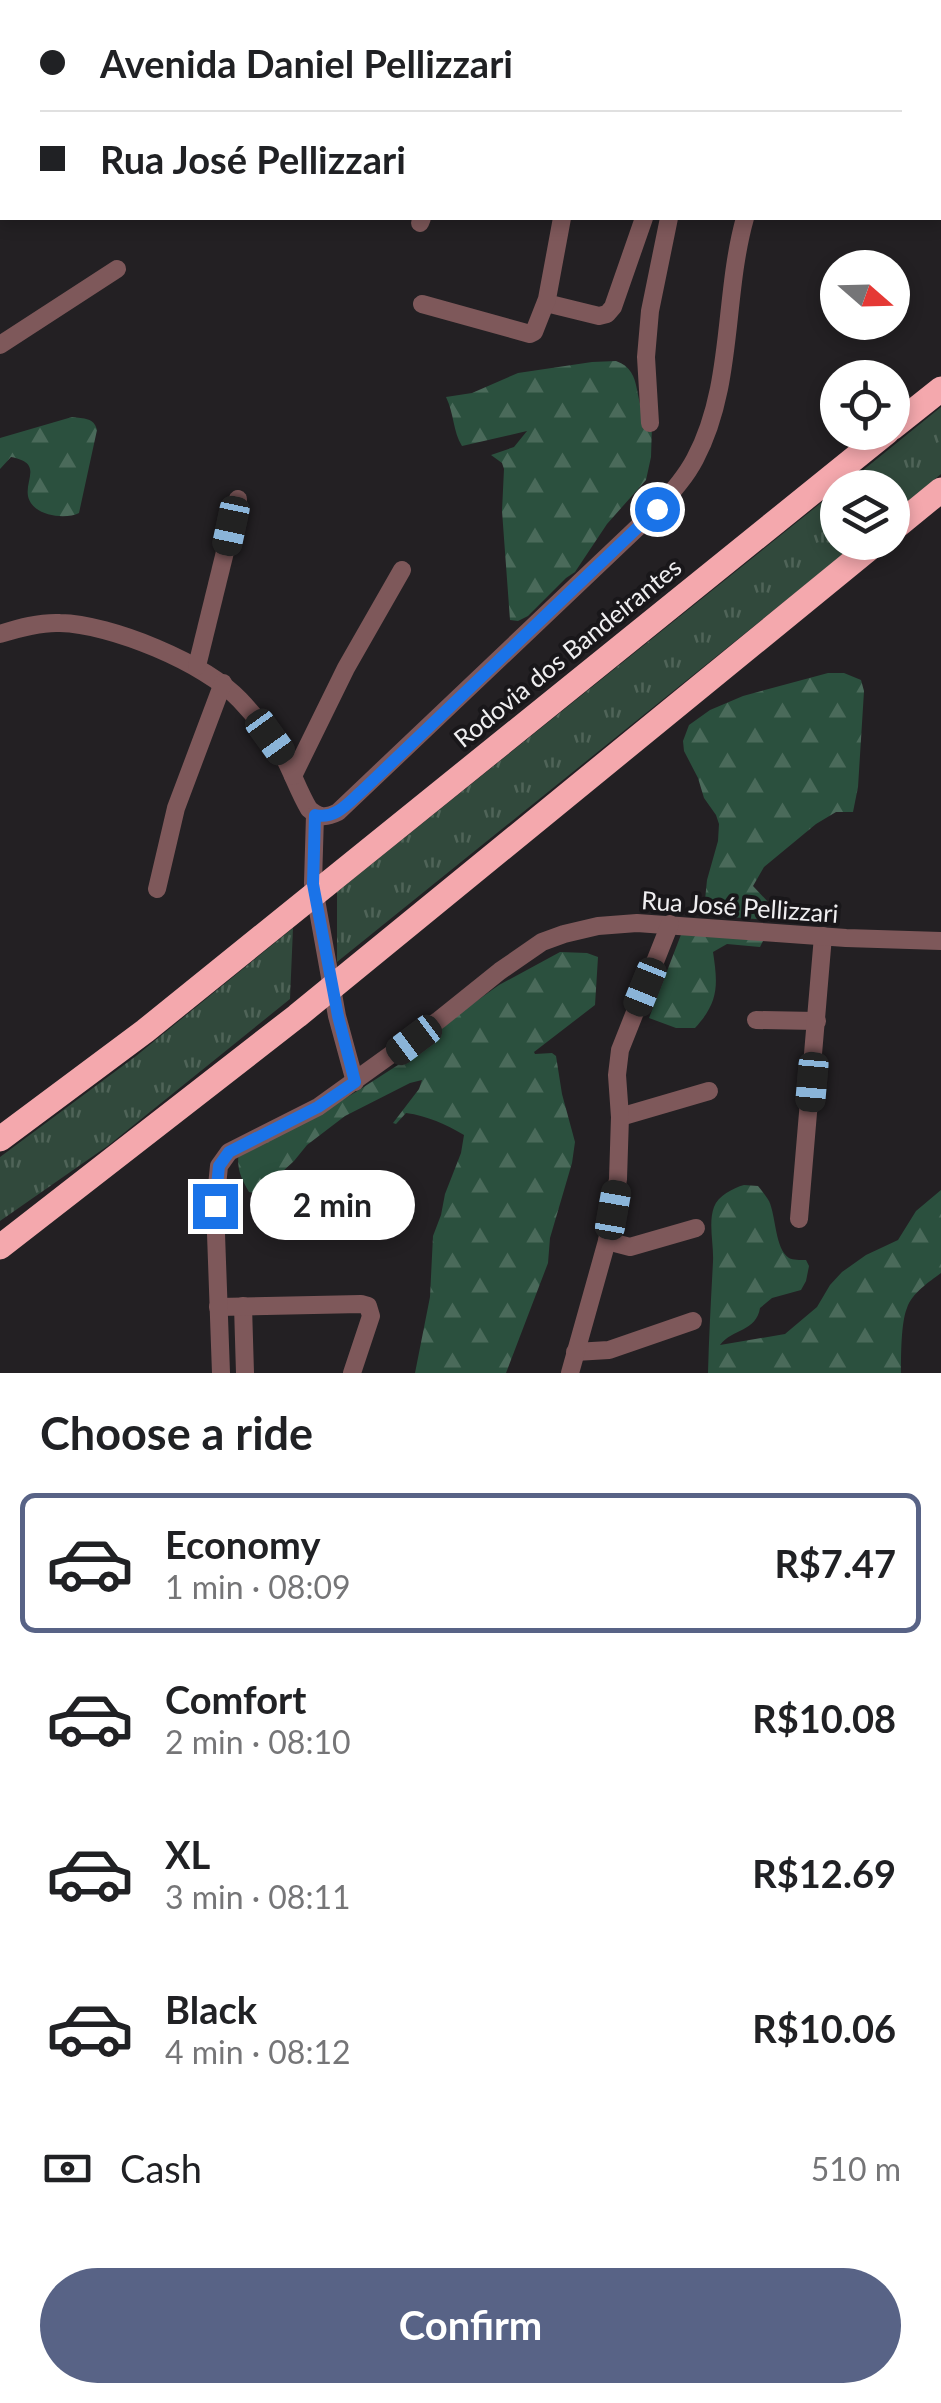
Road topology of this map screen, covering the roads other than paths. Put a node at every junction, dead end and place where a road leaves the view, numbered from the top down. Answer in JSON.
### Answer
{"nodes":[{"id":1,"x":562,"y":220,"type":"edge"},
{"id":2,"x":643,"y":220,"type":"edge"},
{"id":3,"x":670,"y":220,"type":"edge"},
{"id":4,"x":744,"y":220,"type":"edge"},
{"id":5,"x":117,"y":269,"type":"dead end"},
{"id":6,"x":546,"y":303,"type":"junction"},
{"id":7,"x":422,"y":304,"type":"dead end"},
{"id":8,"x":0,"y":345,"type":"edge"},
{"id":9,"x":941,"y":389,"type":"edge"},
{"id":10,"x":910,"y":414,"type":"edge"},
{"id":11,"x":650,"y":422,"type":"dead end"},
{"id":12,"x":865,"y":450,"type":"edge"},
{"id":13,"x":941,"y":490,"type":"edge"},
{"id":14,"x":238,"y":499,"type":"dead end"},
{"id":15,"x":910,"y":515,"type":"edge"},
{"id":16,"x":855,"y":560,"type":"edge"},
{"id":17,"x":402,"y":570,"type":"dead end"},
{"id":18,"x":0,"y":634,"type":"edge"},
{"id":19,"x":197,"y":666,"type":"junction"},
{"id":20,"x":222,"y":683,"type":"junction"},
{"id":21,"x":293,"y":776,"type":"junction"},
{"id":22,"x":315,"y":815,"type":"junction"},
{"id":23,"x":157,"y":889,"type":"dead end"},
{"id":24,"x":670,"y":924,"type":"junction"},
{"id":25,"x":823,"y":936,"type":"junction"},
{"id":26,"x":941,"y":941,"type":"edge"},
{"id":27,"x":756,"y":1020,"type":"dead end"},
{"id":28,"x":816,"y":1021,"type":"junction"},
{"id":29,"x":355,"y":1082,"type":"junction"},
{"id":30,"x":709,"y":1091,"type":"dead end"},
{"id":31,"x":620,"y":1117,"type":"junction"},
{"id":32,"x":0,"y":1139,"type":"edge"},
{"id":33,"x":799,"y":1219,"type":"dead end"},
{"id":34,"x":696,"y":1228,"type":"dead end"},
{"id":35,"x":607,"y":1241,"type":"junction"},
{"id":36,"x":0,"y":1247,"type":"edge"},
{"id":37,"x":243,"y":1306,"type":"junction"},
{"id":38,"x":218,"y":1307,"type":"junction"},
{"id":39,"x":693,"y":1321,"type":"dead end"},
{"id":40,"x":575,"y":1352,"type":"junction"},
{"id":41,"x":221,"y":1373,"type":"edge"},
{"id":42,"x":245,"y":1373,"type":"edge"},
{"id":43,"x":352,"y":1373,"type":"edge"},
{"id":44,"x":570,"y":1373,"type":"edge"}],
"edges":[{"from":1,"to":6,"type":"street"},
{"from":2,"to":6,"type":"street"},
{"from":3,"to":11,"type":"street"},
{"from":4,"to":22,"type":"street"},
{"from":5,"to":8,"type":"street"},
{"from":6,"to":7,"type":"street"},
{"from":9,"to":10,"type":"highway","name":"Rodovia dos Bandeirantes"},
{"from":12,"to":32,"type":"highway","name":"Rodovia dos Bandeirantes"},
{"from":13,"to":15,"type":"highway"},
{"from":14,"to":19,"type":"street"},
{"from":16,"to":36,"type":"highway"},
{"from":17,"to":21,"type":"street"},
{"from":18,"to":19,"type":"street"},
{"from":19,"to":20,"type":"street"},
{"from":20,"to":21,"type":"street"},
{"from":20,"to":23,"type":"street"},
{"from":21,"to":22,"type":"street"},
{"from":22,"to":29,"type":"street"},
{"from":24,"to":25,"type":"street","name":"Rua José Pellizzari"},
{"from":24,"to":29,"type":"street","name":"Rua José Pellizzari"},
{"from":24,"to":31,"type":"street"},
{"from":25,"to":26,"type":"street","name":"Rua José Pellizzari"},
{"from":25,"to":28,"type":"street"},
{"from":27,"to":28,"type":"street"},
{"from":28,"to":33,"type":"street"},
{"from":29,"to":38,"type":"street","name":"Rua José Pellizzari"},
{"from":30,"to":31,"type":"street"},
{"from":31,"to":35,"type":"street"},
{"from":34,"to":35,"type":"street"},
{"from":35,"to":40,"type":"street"},
{"from":37,"to":38,"type":"street"},
{"from":37,"to":42,"type":"street"},
{"from":37,"to":43,"type":"street"},
{"from":38,"to":41,"type":"street","name":"Rua José Pellizzari"},
{"from":39,"to":40,"type":"street"},
{"from":40,"to":44,"type":"street"}]}
